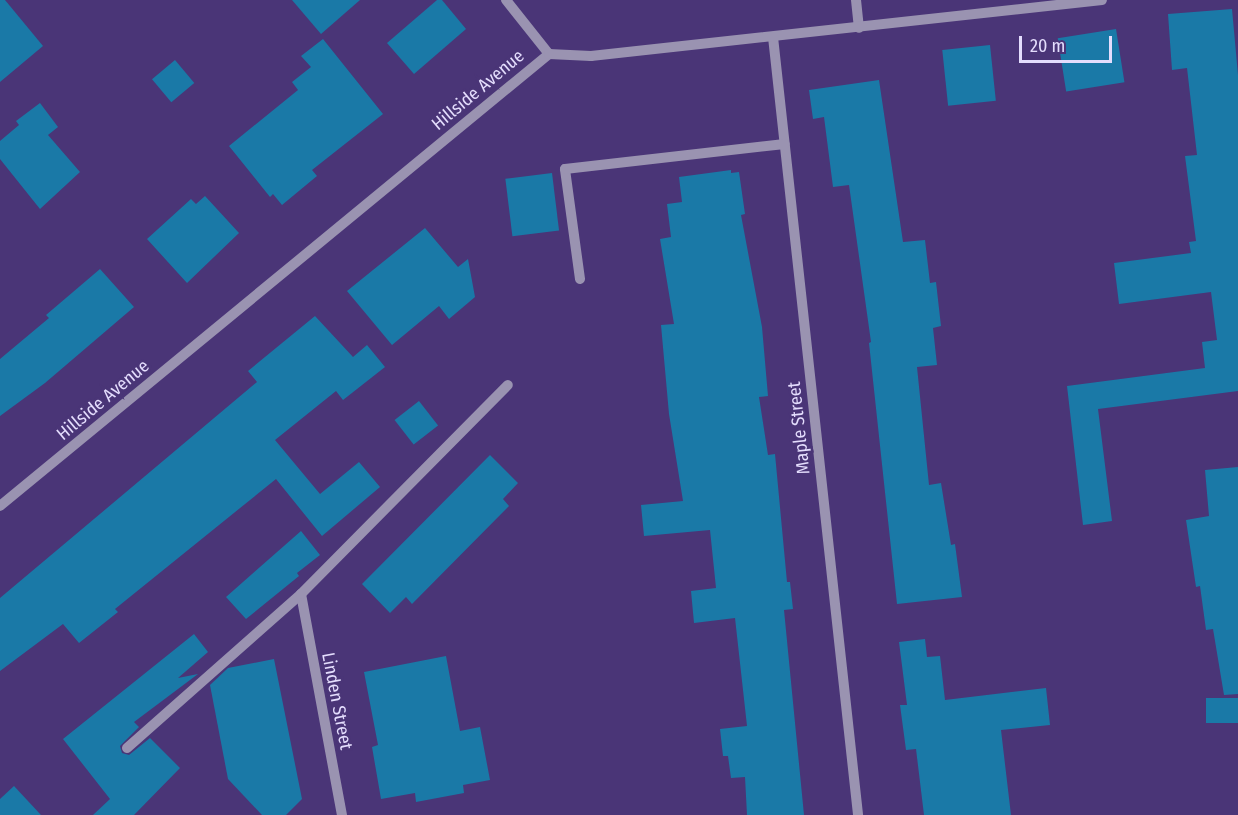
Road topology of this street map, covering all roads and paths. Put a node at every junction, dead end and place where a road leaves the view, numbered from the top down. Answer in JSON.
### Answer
{"nodes":[{"id":1,"x":506,"y":0,"type":"edge"},
{"id":2,"x":856,"y":0,"type":"edge"},
{"id":3,"x":1102,"y":0,"type":"edge"},
{"id":4,"x":859,"y":28,"type":"junction"},
{"id":5,"x":773,"y":37,"type":"junction"},
{"id":6,"x":549,"y":54,"type":"junction"},
{"id":7,"x":785,"y":144,"type":"junction"},
{"id":8,"x":580,"y":279,"type":"dead end"},
{"id":9,"x":508,"y":385,"type":"dead end"},
{"id":10,"x":0,"y":507,"type":"edge"},
{"id":11,"x":301,"y":594,"type":"junction"},
{"id":12,"x":127,"y":748,"type":"dead end"},
{"id":13,"x":342,"y":815,"type":"edge"},
{"id":14,"x":858,"y":815,"type":"edge"}],
"edges":[{"from":1,"to":6,"type":"street"},
{"from":2,"to":4,"type":"street"},
{"from":3,"to":4,"type":"street","name":"Hillside Avenue"},
{"from":4,"to":5,"type":"street","name":"Hillside Avenue"},
{"from":5,"to":6,"type":"street","name":"Hillside Avenue"},
{"from":5,"to":7,"type":"street","name":"Maple Street"},
{"from":6,"to":10,"type":"street","name":"Hillside Avenue"},
{"from":7,"to":8,"type":"street"},
{"from":7,"to":14,"type":"street","name":"Maple Street"},
{"from":9,"to":11,"type":"street"},
{"from":11,"to":12,"type":"street"},
{"from":11,"to":13,"type":"street","name":"Linden Street"}]}
